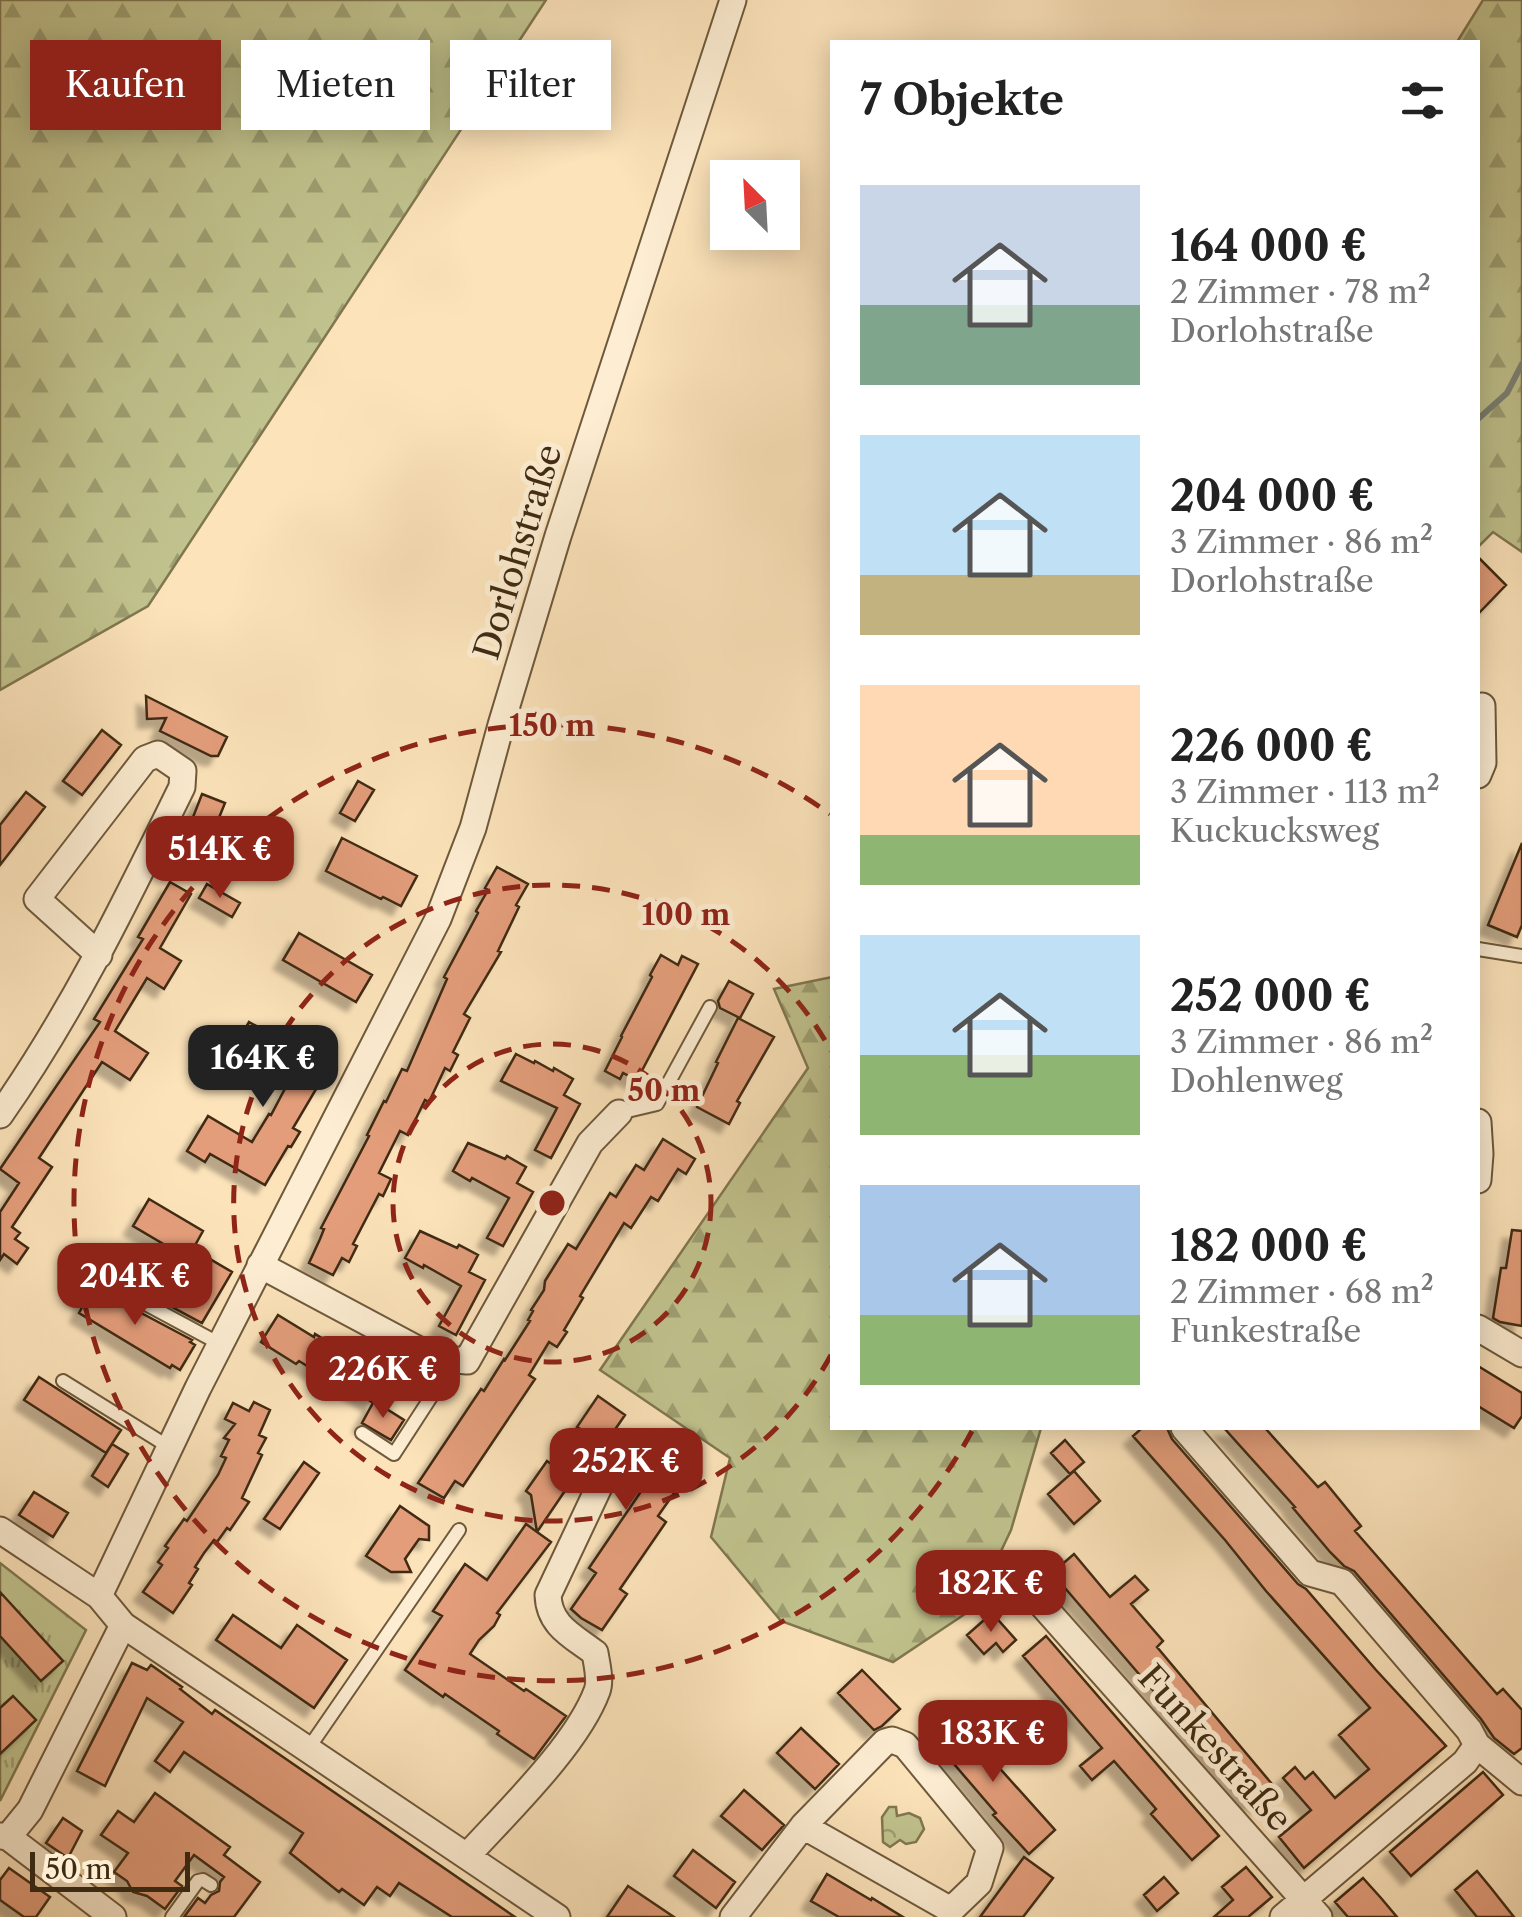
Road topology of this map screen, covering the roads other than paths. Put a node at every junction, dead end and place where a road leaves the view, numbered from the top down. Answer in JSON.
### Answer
{"nodes":[{"id":1,"x":733,"y":0,"type":"edge"},
{"id":2,"x":1482,"y":706,"type":"dead end"},
{"id":3,"x":1480,"y":770,"type":"edge"},
{"id":4,"x":1480,"y":949,"type":"edge"},
{"id":5,"x":100,"y":954,"type":"junction"},
{"id":6,"x":1522,"y":956,"type":"edge"},
{"id":7,"x":710,"y":1007,"type":"dead end"},
{"id":8,"x":619,"y":1113,"type":"joint"},
{"id":9,"x":0,"y":1115,"type":"edge"},
{"id":10,"x":260,"y":1266,"type":"junction"},
{"id":11,"x":103,"y":1281,"type":"dead end"},
{"id":12,"x":1480,"y":1329,"type":"edge"},
{"id":13,"x":220,"y":1344,"type":"junction"},
{"id":14,"x":1522,"y":1354,"type":"edge"},
{"id":15,"x":455,"y":1360,"type":"junction"},
{"id":16,"x":63,"y":1381,"type":"dead end"},
{"id":17,"x":1186,"y":1430,"type":"edge"},
{"id":18,"x":362,"y":1432,"type":"dead end"},
{"id":19,"x":169,"y":1447,"type":"junction"},
{"id":20,"x":599,"y":1487,"type":"dead end"},
{"id":21,"x":0,"y":1530,"type":"edge"},
{"id":22,"x":459,"y":1530,"type":"dead end"},
{"id":23,"x":1020,"y":1580,"type":"dead end"},
{"id":24,"x":99,"y":1596,"type":"junction"},
{"id":25,"x":123,"y":1625,"type":"junction"},
{"id":26,"x":1477,"y":1745,"type":"junction"},
{"id":27,"x":308,"y":1749,"type":"junction"},
{"id":28,"x":1522,"y":1782,"type":"edge"},
{"id":29,"x":803,"y":1826,"type":"junction"},
{"id":30,"x":4,"y":1836,"type":"edge"},
{"id":31,"x":468,"y":1856,"type":"junction"},
{"id":32,"x":211,"y":1885,"type":"dead end"},
{"id":33,"x":1311,"y":1908,"type":"edge"},
{"id":34,"x":113,"y":1917,"type":"edge"},
{"id":35,"x":172,"y":1917,"type":"edge"},
{"id":36,"x":558,"y":1917,"type":"edge"},
{"id":37,"x":733,"y":1917,"type":"edge"},
{"id":38,"x":1282,"y":1917,"type":"edge"}],
"edges":[{"from":1,"to":10,"type":"street","name":"Dorlohstraße"},
{"from":2,"to":3,"type":"street"},
{"from":4,"to":6,"type":"lane"},
{"from":5,"to":5,"type":"street"},
{"from":5,"to":9,"type":"street"},
{"from":7,"to":8,"type":"lane"},
{"from":8,"to":15,"type":"street"},
{"from":10,"to":13,"type":"street","name":"Dorlohstraße"},
{"from":10,"to":15,"type":"street"},
{"from":11,"to":13,"type":"lane"},
{"from":12,"to":14,"type":"street"},
{"from":13,"to":19,"type":"street","name":"Dorlohstraße"},
{"from":15,"to":18,"type":"lane"},
{"from":16,"to":19,"type":"lane"},
{"from":17,"to":26,"type":"street"},
{"from":19,"to":24,"type":"street","name":"Dorlohstraße"},
{"from":20,"to":31,"type":"street"},
{"from":21,"to":24,"type":"street"},
{"from":22,"to":27,"type":"lane"},
{"from":23,"to":33,"type":"street","name":"Funkestraße"},
{"from":24,"to":25,"type":"street"},
{"from":25,"to":27,"type":"street"},
{"from":25,"to":30,"type":"street"},
{"from":26,"to":28,"type":"street"},
{"from":26,"to":33,"type":"street"},
{"from":27,"to":31,"type":"street"},
{"from":29,"to":29,"type":"street"},
{"from":29,"to":37,"type":"street"},
{"from":30,"to":34,"type":"street"},
{"from":31,"to":36,"type":"street"},
{"from":32,"to":35,"type":"lane"},
{"from":33,"to":38,"type":"street"}]}
